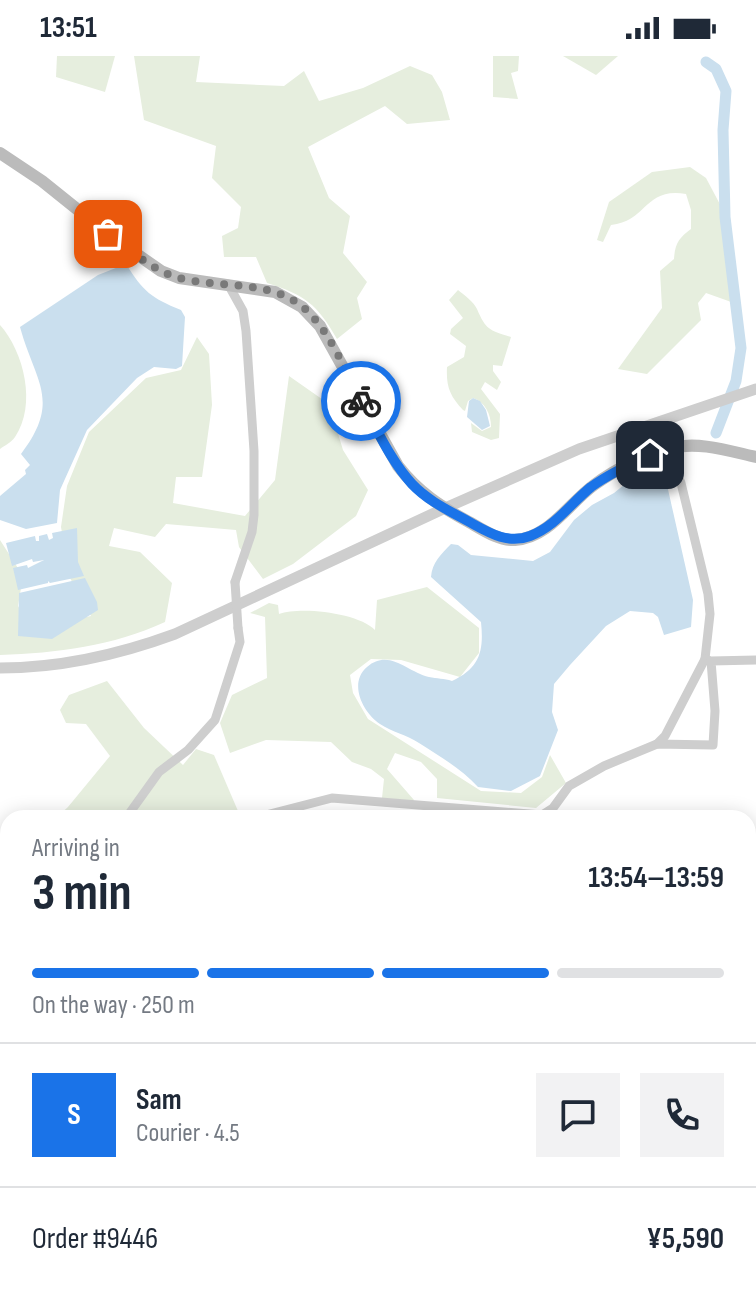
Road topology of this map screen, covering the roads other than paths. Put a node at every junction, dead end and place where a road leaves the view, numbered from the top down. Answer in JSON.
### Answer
{"nodes":[{"id":1,"x":0,"y":153,"type":"edge"},
{"id":2,"x":228,"y":284,"type":"junction"},
{"id":3,"x":756,"y":389,"type":"edge"},
{"id":4,"x":650,"y":455,"type":"junction"},
{"id":5,"x":756,"y":457,"type":"edge"},
{"id":6,"x":443,"y":509,"type":"junction"},
{"id":7,"x":708,"y":660,"type":"junction"},
{"id":8,"x":756,"y":660,"type":"edge"},
{"id":9,"x":0,"y":668,"type":"edge"},
{"id":10,"x":657,"y":744,"type":"junction"},
{"id":11,"x":132,"y":810,"type":"edge"},
{"id":12,"x":286,"y":810,"type":"edge"},
{"id":13,"x":480,"y":810,"type":"edge"},
{"id":14,"x":550,"y":810,"type":"edge"}],
"edges":[{"from":1,"to":2,"type":"main road"},
{"from":2,"to":6,"type":"main road"},
{"from":2,"to":11,"type":"street","bridge":true},
{"from":3,"to":6,"type":"street"},
{"from":4,"to":5,"type":"main road"},
{"from":4,"to":6,"type":"main road"},
{"from":4,"to":7,"type":"street"},
{"from":6,"to":9,"type":"street"},
{"from":7,"to":8,"type":"street"},
{"from":7,"to":10,"type":"street"},
{"from":7,"to":10,"type":"street"},
{"from":10,"to":14,"type":"street"},
{"from":12,"to":13,"type":"street"}]}
